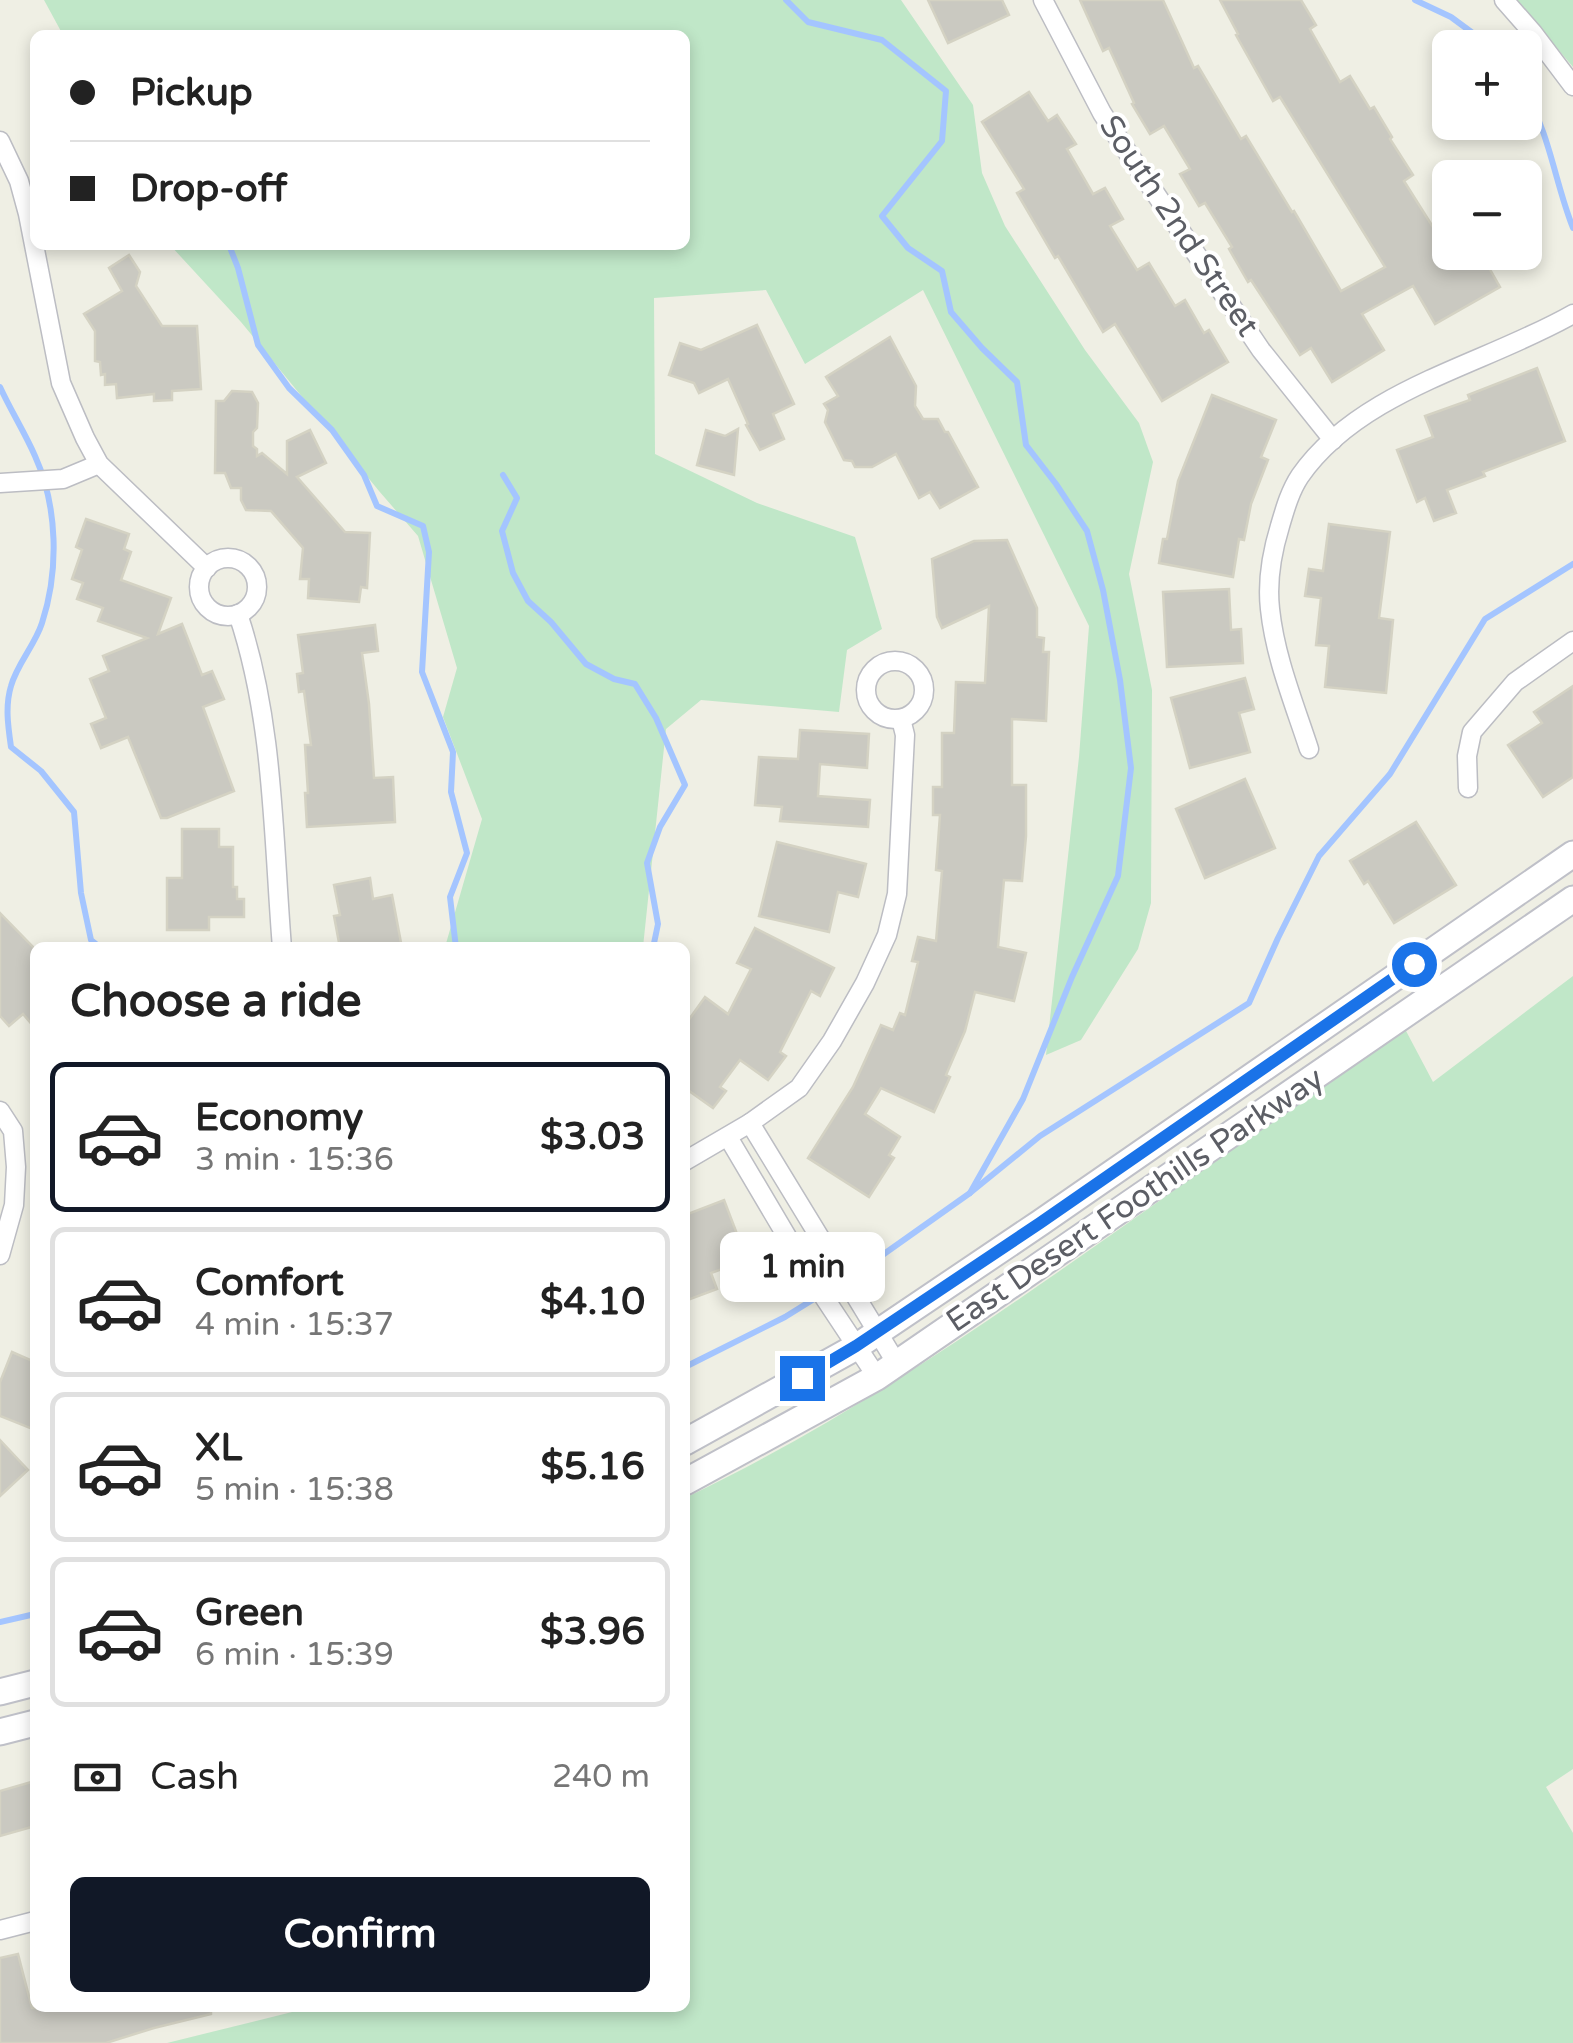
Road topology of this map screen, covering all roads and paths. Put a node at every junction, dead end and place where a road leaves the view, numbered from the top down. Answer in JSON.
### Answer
{"nodes":[{"id":1,"x":1043,"y":0,"type":"edge"},
{"id":2,"x":1504,"y":0,"type":"edge"},
{"id":3,"x":1573,"y":86,"type":"edge"},
{"id":4,"x":0,"y":141,"type":"edge"},
{"id":5,"x":30,"y":224,"type":"edge"},
{"id":6,"x":35,"y":250,"type":"edge"},
{"id":7,"x":1573,"y":314,"type":"edge"},
{"id":8,"x":1333,"y":440,"type":"junction"},
{"id":9,"x":99,"y":464,"type":"junction"},
{"id":10,"x":8,"y":483,"type":"edge"},
{"id":11,"x":206,"y":568,"type":"junction"},
{"id":12,"x":238,"y":614,"type":"junction"},
{"id":13,"x":1573,"y":641,"type":"edge"},
{"id":14,"x":901,"y":718,"type":"dead end"},
{"id":15,"x":1308,"y":749,"type":"dead end"},
{"id":16,"x":1468,"y":788,"type":"dead end"},
{"id":17,"x":1573,"y":854,"type":"edge"},
{"id":18,"x":1573,"y":898,"type":"edge"},
{"id":19,"x":282,"y":942,"type":"edge"},
{"id":20,"x":0,"y":1111,"type":"edge"},
{"id":21,"x":750,"y":1123,"type":"junction"},
{"id":22,"x":728,"y":1137,"type":"junction"},
{"id":23,"x":690,"y":1159,"type":"edge"},
{"id":24,"x":0,"y":1256,"type":"edge"},
{"id":25,"x":867,"y":1339,"type":"junction"},
{"id":26,"x":887,"y":1370,"type":"junction"},
{"id":27,"x":690,"y":1439,"type":"edge"},
{"id":28,"x":690,"y":1479,"type":"edge"},
{"id":29,"x":30,"y":1684,"type":"edge"},
{"id":30,"x":0,"y":1692,"type":"edge"},
{"id":31,"x":30,"y":1724,"type":"edge"},
{"id":32,"x":0,"y":1732,"type":"edge"},
{"id":33,"x":30,"y":1922,"type":"edge"},
{"id":34,"x":0,"y":1930,"type":"edge"}],
"edges":[{"from":1,"to":8,"type":"street","name":"South 2nd Street"},
{"from":2,"to":3,"type":"street"},
{"from":4,"to":5,"type":"street"},
{"from":6,"to":9,"type":"street"},
{"from":7,"to":8,"type":"street"},
{"from":8,"to":15,"type":"street"},
{"from":9,"to":10,"type":"street"},
{"from":9,"to":11,"type":"street"},
{"from":11,"to":12,"type":"street"},
{"from":11,"to":12,"type":"street"},
{"from":12,"to":19,"type":"street"},
{"from":13,"to":16,"type":"street"},
{"from":14,"to":21,"type":"street"},
{"from":17,"to":25,"type":"street","name":"East Desert Foothills Parkway"},
{"from":18,"to":26,"type":"street","name":"East Desert Foothills Parkway"},
{"from":20,"to":24,"type":"street"},
{"from":21,"to":22,"type":"street"},
{"from":21,"to":25,"type":"street"},
{"from":22,"to":23,"type":"street"},
{"from":22,"to":25,"type":"street"},
{"from":25,"to":26,"type":"street"},
{"from":25,"to":27,"type":"street","name":"East Desert Foothills Parkway"},
{"from":26,"to":28,"type":"street","name":"East Desert Foothills Parkway"},
{"from":29,"to":30,"type":"street"},
{"from":31,"to":32,"type":"street"},
{"from":33,"to":34,"type":"street"}]}
